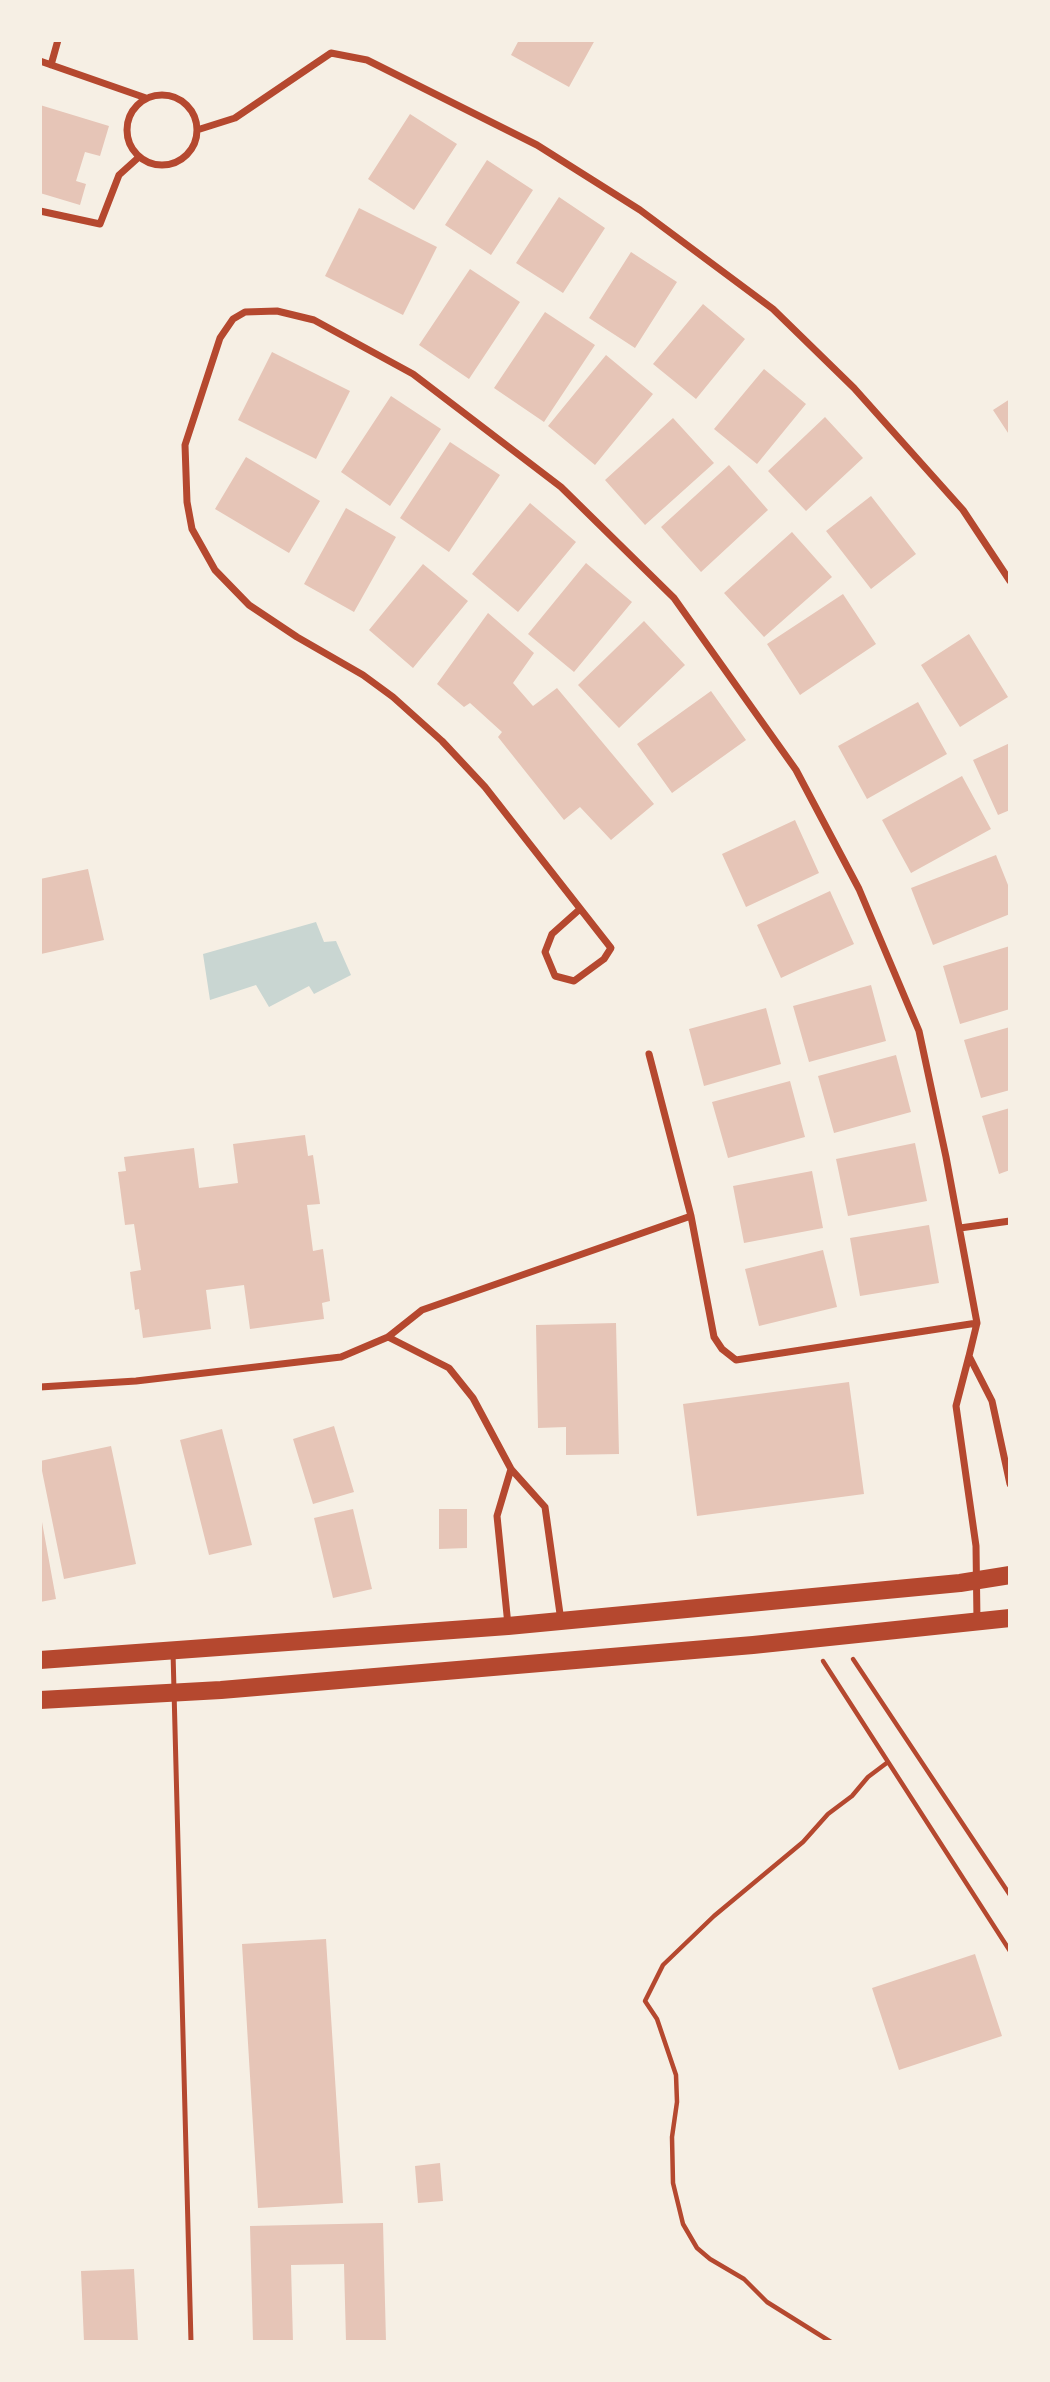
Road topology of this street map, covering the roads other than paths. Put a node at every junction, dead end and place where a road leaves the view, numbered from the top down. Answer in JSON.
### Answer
{"nodes":[{"id":1,"x":58,"y":40,"type":"edge"},
{"id":2,"x":40,"y":61,"type":"edge"},
{"id":3,"x":51,"y":65,"type":"junction"},
{"id":4,"x":146,"y":98,"type":"junction"},
{"id":5,"x":197,"y":130,"type":"junction"},
{"id":6,"x":139,"y":157,"type":"junction"},
{"id":7,"x":40,"y":211,"type":"edge"},
{"id":8,"x":1010,"y":581,"type":"edge"},
{"id":9,"x":580,"y":909,"type":"junction"},
{"id":10,"x":649,"y":1054,"type":"dead end"},
{"id":11,"x":691,"y":1216,"type":"junction"},
{"id":12,"x":1010,"y":1221,"type":"edge"},
{"id":13,"x":960,"y":1228,"type":"junction"},
{"id":14,"x":977,"y":1323,"type":"junction"},
{"id":15,"x":388,"y":1338,"type":"junction"},
{"id":16,"x":969,"y":1356,"type":"junction"},
{"id":17,"x":40,"y":1387,"type":"edge"},
{"id":18,"x":511,"y":1469,"type":"junction"},
{"id":19,"x":1010,"y":1484,"type":"edge"},
{"id":20,"x":1010,"y":1575,"type":"edge"},
{"id":21,"x":976,"y":1579,"type":"junction"},
{"id":22,"x":1010,"y":1618,"type":"edge"},
{"id":23,"x":561,"y":1621,"type":"junction"},
{"id":24,"x":977,"y":1622,"type":"junction"},
{"id":25,"x":508,"y":1626,"type":"junction"},
{"id":26,"x":173,"y":1652,"type":"junction"},
{"id":27,"x":40,"y":1660,"type":"edge"},
{"id":28,"x":174,"y":1693,"type":"junction"},
{"id":29,"x":40,"y":1700,"type":"edge"},
{"id":30,"x":191,"y":2342,"type":"edge"}],
"edges":[{"from":1,"to":3,"type":"street"},
{"from":2,"to":3,"type":"street"},
{"from":3,"to":4,"type":"street"},
{"from":4,"to":5,"type":"street"},
{"from":4,"to":6,"type":"street"},
{"from":5,"to":6,"type":"street"},
{"from":5,"to":8,"type":"street"},
{"from":6,"to":7,"type":"street"},
{"from":9,"to":9,"type":"street"},
{"from":9,"to":13,"type":"street"},
{"from":10,"to":11,"type":"street"},
{"from":11,"to":14,"type":"street"},
{"from":11,"to":15,"type":"street"},
{"from":12,"to":13,"type":"street"},
{"from":13,"to":14,"type":"street"},
{"from":14,"to":16,"type":"street"},
{"from":15,"to":17,"type":"street"},
{"from":15,"to":18,"type":"street"},
{"from":16,"to":19,"type":"street"},
{"from":16,"to":21,"type":"street"},
{"from":18,"to":23,"type":"street"},
{"from":18,"to":25,"type":"street"},
{"from":20,"to":21,"type":"main road"},
{"from":21,"to":23,"type":"main road"},
{"from":21,"to":24,"type":"street"},
{"from":22,"to":24,"type":"main road"},
{"from":23,"to":25,"type":"main road"},
{"from":24,"to":28,"type":"main road"},
{"from":25,"to":26,"type":"main road"},
{"from":26,"to":27,"type":"main road"},
{"from":26,"to":28,"type":"lane"},
{"from":28,"to":29,"type":"main road"},
{"from":28,"to":30,"type":"lane"}]}
